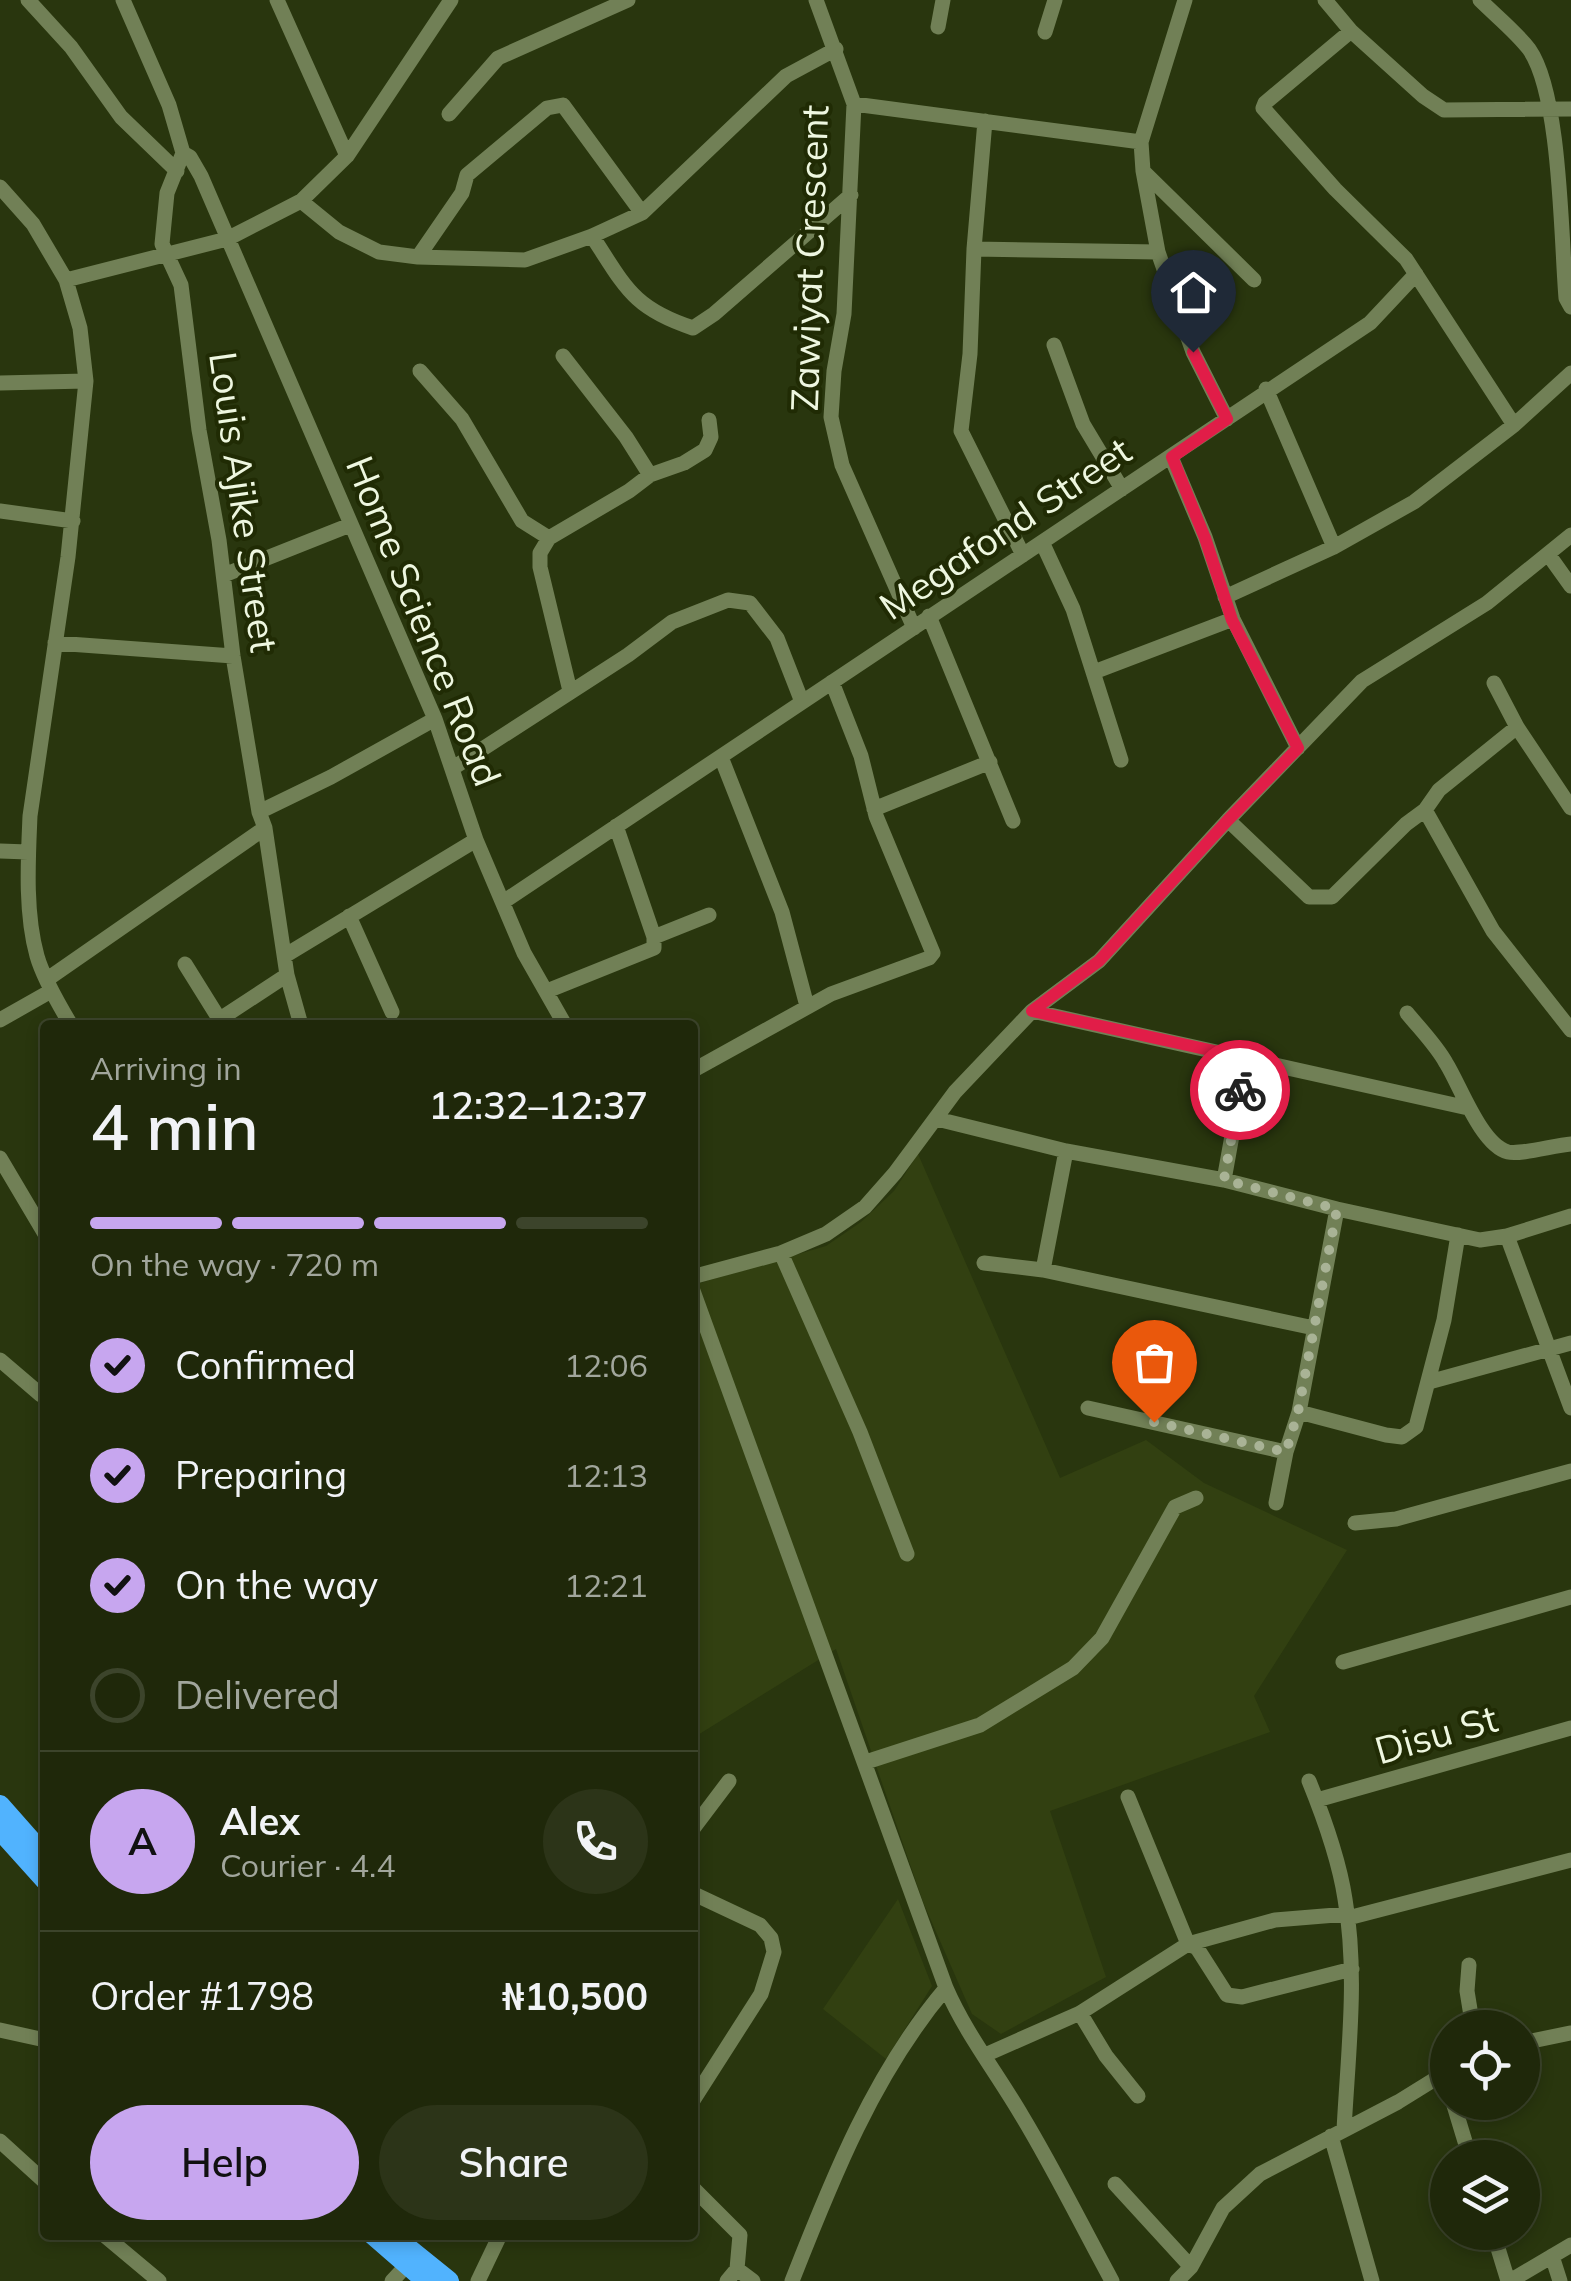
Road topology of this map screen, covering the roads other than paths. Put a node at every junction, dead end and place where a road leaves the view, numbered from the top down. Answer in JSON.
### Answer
{"nodes":[{"id":1,"x":28,"y":0,"type":"edge"},
{"id":2,"x":123,"y":0,"type":"edge"},
{"id":3,"x":277,"y":0,"type":"edge"},
{"id":4,"x":451,"y":0,"type":"edge"},
{"id":5,"x":628,"y":0,"type":"edge"},
{"id":6,"x":816,"y":0,"type":"edge"},
{"id":7,"x":943,"y":0,"type":"edge"},
{"id":8,"x":1055,"y":0,"type":"edge"},
{"id":9,"x":1185,"y":0,"type":"edge"},
{"id":10,"x":1326,"y":0,"type":"edge"},
{"id":11,"x":1480,"y":0,"type":"edge"},
{"id":12,"x":938,"y":27,"type":"dead end"},
{"id":13,"x":1352,"y":31,"type":"junction"},
{"id":14,"x":1045,"y":32,"type":"dead end"},
{"id":15,"x":836,"y":49,"type":"junction"},
{"id":16,"x":854,"y":104,"type":"junction"},
{"id":17,"x":1571,"y":109,"type":"edge"},
{"id":18,"x":1550,"y":110,"type":"junction"},
{"id":19,"x":449,"y":114,"type":"dead end"},
{"id":20,"x":984,"y":121,"type":"junction"},
{"id":21,"x":1141,"y":142,"type":"junction"},
{"id":22,"x":182,"y":152,"type":"junction"},
{"id":23,"x":347,"y":156,"type":"junction"},
{"id":24,"x":177,"y":171,"type":"junction"},
{"id":25,"x":1142,"y":171,"type":"junction"},
{"id":26,"x":0,"y":186,"type":"edge"},
{"id":27,"x":851,"y":194,"type":"junction"},
{"id":28,"x":301,"y":201,"type":"junction"},
{"id":29,"x":642,"y":213,"type":"junction"},
{"id":30,"x":592,"y":236,"type":"junction"},
{"id":31,"x":227,"y":239,"type":"junction"},
{"id":32,"x":974,"y":248,"type":"junction"},
{"id":33,"x":1158,"y":252,"type":"junction"},
{"id":34,"x":167,"y":255,"type":"junction"},
{"id":35,"x":418,"y":257,"type":"junction"},
{"id":36,"x":1416,"y":274,"type":"junction"},
{"id":37,"x":66,"y":280,"type":"junction"},
{"id":38,"x":1254,"y":280,"type":"dead end"},
{"id":39,"x":1571,"y":307,"type":"edge"},
{"id":40,"x":1054,"y":345,"type":"dead end"},
{"id":41,"x":562,"y":356,"type":"dead end"},
{"id":42,"x":420,"y":371,"type":"dead end"},
{"id":43,"x":1571,"y":373,"type":"edge"},
{"id":44,"x":86,"y":382,"type":"junction"},
{"id":45,"x":0,"y":383,"type":"edge"},
{"id":46,"x":1266,"y":390,"type":"junction"},
{"id":47,"x":1227,"y":419,"type":"junction"},
{"id":48,"x":709,"y":420,"type":"dead end"},
{"id":49,"x":1514,"y":425,"type":"junction"},
{"id":50,"x":1172,"y":457,"type":"junction"},
{"id":51,"x":650,"y":475,"type":"junction"},
{"id":52,"x":1122,"y":489,"type":"junction"},
{"id":53,"x":0,"y":512,"type":"edge"},
{"id":54,"x":72,"y":522,"type":"junction"},
{"id":55,"x":350,"y":525,"type":"junction"},
{"id":56,"x":1571,"y":536,"type":"edge"},
{"id":57,"x":548,"y":538,"type":"junction"},
{"id":58,"x":1042,"y":542,"type":"junction"},
{"id":59,"x":1334,"y":547,"type":"junction"},
{"id":60,"x":1548,"y":554,"type":"junction"},
{"id":61,"x":1023,"y":555,"type":"junction"},
{"id":62,"x":224,"y":575,"type":"junction"},
{"id":63,"x":1571,"y":586,"type":"edge"},
{"id":64,"x":1225,"y":597,"type":"junction"},
{"id":65,"x":930,"y":616,"type":"junction"},
{"id":66,"x":1232,"y":620,"type":"junction"},
{"id":67,"x":914,"y":628,"type":"junction"},
{"id":68,"x":55,"y":643,"type":"junction"},
{"id":69,"x":232,"y":656,"type":"junction"},
{"id":70,"x":1094,"y":672,"type":"junction"},
{"id":71,"x":832,"y":682,"type":"junction"},
{"id":72,"x":1494,"y":682,"type":"dead end"},
{"id":73,"x":570,"y":691,"type":"junction"},
{"id":74,"x":802,"y":702,"type":"junction"},
{"id":75,"x":435,"y":718,"type":"junction"},
{"id":76,"x":1516,"y":726,"type":"junction"},
{"id":77,"x":1298,"y":748,"type":"junction"},
{"id":78,"x":721,"y":757,"type":"junction"},
{"id":79,"x":1121,"y":760,"type":"dead end"},
{"id":80,"x":990,"y":762,"type":"junction"},
{"id":81,"x":454,"y":768,"type":"junction"},
{"id":82,"x":1571,"y":808,"type":"edge"},
{"id":83,"x":874,"y":809,"type":"junction"},
{"id":84,"x":1425,"y":810,"type":"junction"},
{"id":85,"x":262,"y":820,"type":"junction"},
{"id":86,"x":1228,"y":820,"type":"junction"},
{"id":87,"x":1013,"y":821,"type":"dead end"},
{"id":88,"x":616,"y":826,"type":"junction"},
{"id":89,"x":476,"y":840,"type":"junction"},
{"id":90,"x":0,"y":851,"type":"edge"},
{"id":91,"x":28,"y":852,"type":"junction"},
{"id":92,"x":503,"y":902,"type":"junction"},
{"id":93,"x":709,"y":915,"type":"dead end"},
{"id":94,"x":349,"y":916,"type":"junction"},
{"id":95,"x":654,"y":937,"type":"junction"},
{"id":96,"x":286,"y":956,"type":"junction"},
{"id":97,"x":184,"y":964,"type":"dead end"},
{"id":98,"x":287,"y":975,"type":"junction"},
{"id":99,"x":50,"y":984,"type":"junction"},
{"id":100,"x":547,"y":991,"type":"junction"},
{"id":101,"x":806,"y":1006,"type":"junction"},
{"id":102,"x":1032,"y":1011,"type":"junction"},
{"id":103,"x":392,"y":1012,"type":"dead end"},
{"id":104,"x":1407,"y":1013,"type":"dead end"},
{"id":105,"x":0,"y":1020,"type":"edge"},
{"id":106,"x":68,"y":1020,"type":"edge"},
{"id":107,"x":220,"y":1020,"type":"edge"},
{"id":108,"x":224,"y":1020,"type":"edge"},
{"id":109,"x":300,"y":1020,"type":"edge"},
{"id":110,"x":562,"y":1020,"type":"edge"},
{"id":111,"x":1571,"y":1030,"type":"edge"},
{"id":112,"x":1246,"y":1058,"type":"junction"},
{"id":113,"x":698,"y":1068,"type":"edge"},
{"id":114,"x":1468,"y":1108,"type":"junction"},
{"id":115,"x":937,"y":1119,"type":"junction"},
{"id":116,"x":1571,"y":1144,"type":"edge"},
{"id":117,"x":1066,"y":1151,"type":"junction"},
{"id":118,"x":0,"y":1158,"type":"edge"},
{"id":119,"x":1224,"y":1180,"type":"junction"},
{"id":120,"x":1337,"y":1209,"type":"junction"},
{"id":121,"x":1571,"y":1216,"type":"edge"},
{"id":122,"x":40,"y":1226,"type":"edge"},
{"id":123,"x":1458,"y":1235,"type":"junction"},
{"id":124,"x":1507,"y":1236,"type":"junction"},
{"id":125,"x":781,"y":1254,"type":"junction"},
{"id":126,"x":984,"y":1263,"type":"dead end"},
{"id":127,"x":1043,"y":1270,"type":"junction"},
{"id":128,"x":698,"y":1275,"type":"edge"},
{"id":129,"x":698,"y":1304,"type":"edge"},
{"id":130,"x":1314,"y":1328,"type":"junction"},
{"id":131,"x":1571,"y":1343,"type":"edge"},
{"id":132,"x":1549,"y":1349,"type":"junction"},
{"id":133,"x":0,"y":1360,"type":"edge"},
{"id":134,"x":1430,"y":1382,"type":"junction"},
{"id":135,"x":40,"y":1394,"type":"edge"},
{"id":136,"x":1088,"y":1408,"type":"dead end"},
{"id":137,"x":1571,"y":1408,"type":"edge"},
{"id":138,"x":1298,"y":1412,"type":"junction"},
{"id":139,"x":1286,"y":1452,"type":"junction"},
{"id":140,"x":1571,"y":1471,"type":"edge"},
{"id":141,"x":1196,"y":1498,"type":"dead end"},
{"id":142,"x":1276,"y":1503,"type":"dead end"},
{"id":143,"x":1354,"y":1523,"type":"dead end"},
{"id":144,"x":907,"y":1554,"type":"dead end"},
{"id":145,"x":1571,"y":1597,"type":"edge"},
{"id":146,"x":1343,"y":1662,"type":"dead end"},
{"id":147,"x":1571,"y":1728,"type":"edge"},
{"id":148,"x":866,"y":1762,"type":"junction"},
{"id":149,"x":729,"y":1781,"type":"dead end"},
{"id":150,"x":1310,"y":1781,"type":"dead end"},
{"id":151,"x":1128,"y":1797,"type":"dead end"},
{"id":152,"x":1317,"y":1800,"type":"junction"},
{"id":153,"x":0,"y":1804,"type":"edge"},
{"id":154,"x":698,"y":1822,"type":"edge"},
{"id":155,"x":0,"y":1830,"type":"edge"},
{"id":156,"x":40,"y":1850,"type":"edge"},
{"id":157,"x":1571,"y":1860,"type":"edge"},
{"id":158,"x":40,"y":1874,"type":"edge"},
{"id":159,"x":698,"y":1896,"type":"edge"},
{"id":160,"x":1348,"y":1916,"type":"junction"},
{"id":161,"x":1188,"y":1944,"type":"junction"},
{"id":162,"x":1469,"y":1965,"type":"dead end"},
{"id":163,"x":1352,"y":1969,"type":"junction"},
{"id":164,"x":946,"y":1988,"type":"junction"},
{"id":165,"x":1470,"y":2010,"type":"edge"},
{"id":166,"x":1080,"y":2013,"type":"junction"},
{"id":167,"x":1571,"y":2016,"type":"edge"},
{"id":168,"x":0,"y":2030,"type":"edge"},
{"id":169,"x":1570,"y":2033,"type":"edge"},
{"id":170,"x":40,"y":2039,"type":"edge"},
{"id":171,"x":1540,"y":2039,"type":"edge"},
{"id":172,"x":1571,"y":2040,"type":"edge"},
{"id":173,"x":986,"y":2055,"type":"junction"},
{"id":174,"x":1430,"y":2081,"type":"edge"},
{"id":175,"x":698,"y":2093,"type":"edge"},
{"id":176,"x":1138,"y":2096,"type":"dead end"},
{"id":177,"x":1337,"y":2133,"type":"junction"},
{"id":178,"x":0,"y":2141,"type":"edge"},
{"id":179,"x":40,"y":2177,"type":"edge"},
{"id":180,"x":1115,"y":2184,"type":"dead end"},
{"id":181,"x":698,"y":2193,"type":"edge"},
{"id":182,"x":110,"y":2240,"type":"edge"},
{"id":183,"x":376,"y":2240,"type":"edge"},
{"id":184,"x":398,"y":2240,"type":"edge"},
{"id":185,"x":498,"y":2240,"type":"edge"},
{"id":186,"x":1571,"y":2245,"type":"edge"},
{"id":187,"x":1499,"y":2250,"type":"edge"},
{"id":188,"x":1552,"y":2256,"type":"junction"},
{"id":189,"x":1191,"y":2267,"type":"junction"},
{"id":190,"x":399,"y":2273,"type":"edge"},
{"id":191,"x":732,"y":2275,"type":"edge"},
{"id":192,"x":159,"y":2281,"type":"edge"},
{"id":193,"x":426,"y":2281,"type":"edge"},
{"id":194,"x":448,"y":2281,"type":"edge"},
{"id":195,"x":478,"y":2281,"type":"edge"},
{"id":196,"x":753,"y":2281,"type":"edge"},
{"id":197,"x":792,"y":2281,"type":"edge"},
{"id":198,"x":1112,"y":2281,"type":"edge"},
{"id":199,"x":1177,"y":2281,"type":"edge"},
{"id":200,"x":1372,"y":2281,"type":"edge"},
{"id":201,"x":1509,"y":2281,"type":"edge"},
{"id":202,"x":1560,"y":2281,"type":"edge"}],
"edges":[{"from":1,"to":24,"type":"street"},
{"from":2,"to":22,"type":"street"},
{"from":3,"to":23,"type":"street"},
{"from":4,"to":23,"type":"street"},
{"from":5,"to":19,"type":"street"},
{"from":6,"to":15,"type":"street","name":"Zawiyat Crescent"},
{"from":7,"to":12,"type":"street"},
{"from":8,"to":14,"type":"street"},
{"from":9,"to":21,"type":"street"},
{"from":10,"to":13,"type":"street"},
{"from":11,"to":18,"type":"street"},
{"from":13,"to":18,"type":"street"},
{"from":13,"to":36,"type":"street"},
{"from":15,"to":16,"type":"street","name":"Zawiyat Crescent"},
{"from":15,"to":29,"type":"street"},
{"from":16,"to":20,"type":"street"},
{"from":16,"to":27,"type":"street","name":"Zawiyat Crescent"},
{"from":17,"to":18,"type":"street"},
{"from":18,"to":39,"type":"street"},
{"from":20,"to":21,"type":"street"},
{"from":20,"to":32,"type":"street"},
{"from":21,"to":25,"type":"street"},
{"from":22,"to":24,"type":"street","name":"Louis Ajike Street"},
{"from":22,"to":31,"type":"street","name":"Home Science Road"},
{"from":23,"to":28,"type":"street"},
{"from":24,"to":34,"type":"street","name":"Louis Ajike Street"},
{"from":25,"to":33,"type":"street"},
{"from":25,"to":38,"type":"street"},
{"from":26,"to":37,"type":"street"},
{"from":27,"to":30,"type":"street"},
{"from":27,"to":67,"type":"street","name":"Zawiyat Crescent"},
{"from":28,"to":31,"type":"street"},
{"from":28,"to":35,"type":"street"},
{"from":29,"to":30,"type":"street"},
{"from":29,"to":35,"type":"street"},
{"from":30,"to":35,"type":"street"},
{"from":31,"to":34,"type":"street"},
{"from":31,"to":55,"type":"street","name":"Home Science Road"},
{"from":32,"to":33,"type":"street"},
{"from":32,"to":61,"type":"street"},
{"from":33,"to":47,"type":"street"},
{"from":34,"to":37,"type":"street"},
{"from":34,"to":62,"type":"street","name":"Louis Ajike Street"},
{"from":36,"to":46,"type":"street","name":"Megafond Street"},
{"from":36,"to":49,"type":"street"},
{"from":37,"to":44,"type":"street"},
{"from":40,"to":52,"type":"street"},
{"from":41,"to":51,"type":"street"},
{"from":42,"to":57,"type":"street"},
{"from":43,"to":49,"type":"street"},
{"from":44,"to":45,"type":"street"},
{"from":44,"to":54,"type":"street"},
{"from":46,"to":47,"type":"street","name":"Megafond Street"},
{"from":46,"to":59,"type":"street"},
{"from":47,"to":50,"type":"street","name":"Megafond Street"},
{"from":48,"to":51,"type":"street"},
{"from":49,"to":59,"type":"street"},
{"from":50,"to":52,"type":"street","name":"Megafond Street"},
{"from":50,"to":64,"type":"street"},
{"from":51,"to":57,"type":"street"},
{"from":52,"to":58,"type":"street","name":"Megafond Street"},
{"from":53,"to":54,"type":"street"},
{"from":54,"to":68,"type":"street"},
{"from":55,"to":62,"type":"street"},
{"from":55,"to":75,"type":"street","name":"Home Science Road"},
{"from":56,"to":60,"type":"street"},
{"from":57,"to":73,"type":"street"},
{"from":58,"to":61,"type":"street","name":"Megafond Street"},
{"from":58,"to":70,"type":"street"},
{"from":59,"to":64,"type":"street"},
{"from":60,"to":63,"type":"street"},
{"from":60,"to":77,"type":"street"},
{"from":61,"to":65,"type":"street","name":"Megafond Street"},
{"from":62,"to":69,"type":"street","name":"Louis Ajike Street"},
{"from":64,"to":66,"type":"street"},
{"from":65,"to":67,"type":"street","name":"Megafond Street"},
{"from":65,"to":80,"type":"street"},
{"from":66,"to":70,"type":"street"},
{"from":66,"to":77,"type":"street"},
{"from":67,"to":71,"type":"street","name":"Megafond Street"},
{"from":68,"to":69,"type":"street"},
{"from":68,"to":91,"type":"street"},
{"from":69,"to":85,"type":"street","name":"Louis Ajike Street"},
{"from":70,"to":79,"type":"street"},
{"from":71,"to":74,"type":"street","name":"Megafond Street"},
{"from":71,"to":83,"type":"street"},
{"from":72,"to":76,"type":"street"},
{"from":73,"to":74,"type":"street"},
{"from":73,"to":81,"type":"street"},
{"from":74,"to":78,"type":"street","name":"Megafond Street"},
{"from":75,"to":81,"type":"street","name":"Home Science Road"},
{"from":75,"to":85,"type":"street"},
{"from":76,"to":82,"type":"street"},
{"from":76,"to":84,"type":"street"},
{"from":77,"to":86,"type":"street"},
{"from":78,"to":88,"type":"street","name":"Megafond Street"},
{"from":78,"to":101,"type":"street"},
{"from":80,"to":83,"type":"street"},
{"from":80,"to":87,"type":"street"},
{"from":81,"to":89,"type":"street","name":"Home Science Road"},
{"from":83,"to":101,"type":"street"},
{"from":84,"to":86,"type":"street"},
{"from":84,"to":111,"type":"street"},
{"from":85,"to":96,"type":"street","name":"Louis Ajike Street"},
{"from":85,"to":99,"type":"street"},
{"from":86,"to":102,"type":"street"},
{"from":88,"to":92,"type":"street","name":"Megafond Street"},
{"from":88,"to":95,"type":"street"},
{"from":89,"to":92,"type":"street","name":"Home Science Road"},
{"from":89,"to":94,"type":"street"},
{"from":90,"to":91,"type":"street"},
{"from":91,"to":99,"type":"street"},
{"from":92,"to":100,"type":"street","name":"Home Science Road"},
{"from":93,"to":95,"type":"street"},
{"from":94,"to":96,"type":"street"},
{"from":94,"to":103,"type":"street"},
{"from":95,"to":100,"type":"street"},
{"from":96,"to":98,"type":"street","name":"Louis Ajike Street"},
{"from":97,"to":107,"type":"street"},
{"from":98,"to":108,"type":"street"},
{"from":98,"to":109,"type":"street","name":"Louis Ajike Street"},
{"from":99,"to":105,"type":"street"},
{"from":99,"to":106,"type":"street"},
{"from":100,"to":110,"type":"street","name":"Home Science Road"},
{"from":101,"to":113,"type":"street"},
{"from":102,"to":112,"type":"street"},
{"from":102,"to":115,"type":"street"},
{"from":104,"to":114,"type":"street"},
{"from":112,"to":114,"type":"street"},
{"from":112,"to":119,"type":"street"},
{"from":114,"to":116,"type":"street"},
{"from":115,"to":117,"type":"street"},
{"from":115,"to":125,"type":"street"},
{"from":117,"to":119,"type":"street"},
{"from":117,"to":127,"type":"street"},
{"from":118,"to":122,"type":"street"},
{"from":119,"to":120,"type":"street"},
{"from":120,"to":123,"type":"street"},
{"from":120,"to":130,"type":"street"},
{"from":121,"to":124,"type":"street"},
{"from":123,"to":124,"type":"street"},
{"from":123,"to":134,"type":"street"},
{"from":124,"to":132,"type":"street"},
{"from":125,"to":128,"type":"street"},
{"from":125,"to":144,"type":"street"},
{"from":126,"to":127,"type":"street"},
{"from":127,"to":130,"type":"street"},
{"from":129,"to":148,"type":"street"},
{"from":130,"to":138,"type":"street"},
{"from":131,"to":132,"type":"street"},
{"from":132,"to":134,"type":"street"},
{"from":132,"to":137,"type":"street"},
{"from":133,"to":135,"type":"street"},
{"from":134,"to":138,"type":"street"},
{"from":136,"to":139,"type":"street"},
{"from":138,"to":139,"type":"street"},
{"from":139,"to":142,"type":"street"},
{"from":140,"to":143,"type":"street"},
{"from":141,"to":148,"type":"street"},
{"from":145,"to":146,"type":"street"},
{"from":147,"to":152,"type":"street","name":"Disu St"},
{"from":148,"to":164,"type":"street"},
{"from":149,"to":154,"type":"street"},
{"from":150,"to":152,"type":"street"},
{"from":151,"to":161,"type":"street"},
{"from":152,"to":160,"type":"street"},
{"from":153,"to":156,"type":"highway"},
{"from":155,"to":158,"type":"highway"},
{"from":157,"to":160,"type":"street"},
{"from":159,"to":175,"type":"street"},
{"from":160,"to":161,"type":"street"},
{"from":160,"to":163,"type":"street"},
{"from":161,"to":163,"type":"street"},
{"from":161,"to":166,"type":"street"},
{"from":162,"to":165,"type":"street"},
{"from":163,"to":177,"type":"street"},
{"from":164,"to":173,"type":"street"},
{"from":164,"to":197,"type":"street"},
{"from":166,"to":173,"type":"street"},
{"from":166,"to":176,"type":"street"},
{"from":167,"to":169,"type":"street"},
{"from":168,"to":170,"type":"street"},
{"from":169,"to":171,"type":"street"},
{"from":169,"to":172,"type":"street"},
{"from":173,"to":198,"type":"street"},
{"from":174,"to":177,"type":"street"},
{"from":177,"to":189,"type":"street"},
{"from":177,"to":200,"type":"street"},
{"from":178,"to":179,"type":"street"},
{"from":180,"to":189,"type":"street"},
{"from":181,"to":191,"type":"street"},
{"from":182,"to":192,"type":"street"},
{"from":183,"to":190,"type":"highway"},
{"from":184,"to":194,"type":"highway"},
{"from":185,"to":195,"type":"street"},
{"from":186,"to":188,"type":"street"},
{"from":187,"to":201,"type":"street"},
{"from":188,"to":201,"type":"street"},
{"from":188,"to":202,"type":"street"},
{"from":189,"to":199,"type":"street"},
{"from":190,"to":193,"type":"highway"},
{"from":191,"to":196,"type":"street"}]}
